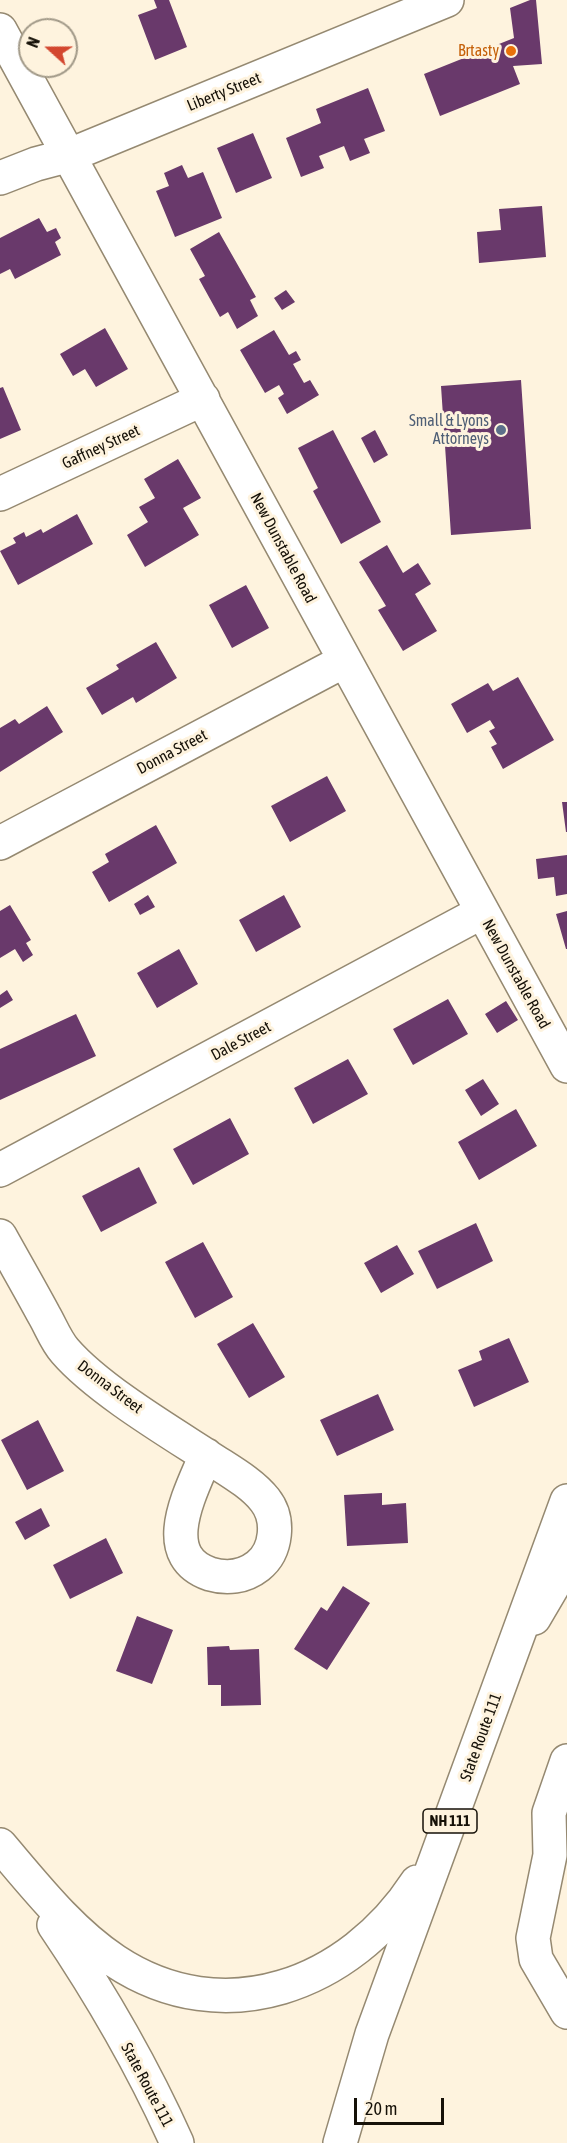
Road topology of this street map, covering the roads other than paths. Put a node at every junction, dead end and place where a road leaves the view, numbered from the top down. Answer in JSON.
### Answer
{"nodes":[{"id":1,"x":447,"y":0,"type":"edge"},
{"id":2,"x":0,"y":30,"type":"edge"},
{"id":3,"x":70,"y":155,"type":"junction"},
{"id":4,"x":0,"y":178,"type":"edge"},
{"id":5,"x":203,"y":399,"type":"junction"},
{"id":6,"x":0,"y":494,"type":"edge"},
{"id":7,"x":344,"y":662,"type":"junction"},
{"id":8,"x":0,"y":843,"type":"edge"},
{"id":9,"x":482,"y":912,"type":"junction"},
{"id":10,"x":567,"y":1066,"type":"edge"},
{"id":11,"x":0,"y":1170,"type":"edge"},
{"id":12,"x":0,"y":1236,"type":"edge"},
{"id":13,"x":206,"y":1455,"type":"dead end"},
{"id":14,"x":567,"y":1502,"type":"edge"},
{"id":15,"x":567,"y":1562,"type":"edge"},
{"id":16,"x":496,"y":1695,"type":"junction"},
{"id":17,"x":567,"y":1761,"type":"edge"},
{"id":18,"x":447,"y":1829,"type":"junction"},
{"id":19,"x":0,"y":1846,"type":"edge"},
{"id":20,"x":567,"y":2012,"type":"edge"},
{"id":21,"x":177,"y":2143,"type":"edge"},
{"id":22,"x":340,"y":2143,"type":"edge"}],
"edges":[{"from":1,"to":3,"type":"street","name":"Liberty Street"},
{"from":2,"to":3,"type":"street","name":"New Dunstable Road"},
{"from":3,"to":4,"type":"street","name":"Liberty Street"},
{"from":3,"to":5,"type":"street","name":"New Dunstable Road"},
{"from":5,"to":6,"type":"street","name":"Gaffney Street"},
{"from":5,"to":7,"type":"street","name":"New Dunstable Road"},
{"from":7,"to":8,"type":"street","name":"Donna Street"},
{"from":7,"to":9,"type":"street","name":"New Dunstable Road"},
{"from":9,"to":10,"type":"street","name":"New Dunstable Road"},
{"from":9,"to":11,"type":"street","name":"Dale Street"},
{"from":12,"to":13,"type":"street","name":"Donna Street"},
{"from":14,"to":16,"type":"street","name":"State Route 111","number":"NH 111"},
{"from":15,"to":16,"type":"street"},
{"from":16,"to":18,"type":"street","name":"State Route 111","number":"NH 111"},
{"from":17,"to":20,"type":"street"},
{"from":18,"to":19,"type":"street"},
{"from":18,"to":22,"type":"street","name":"State Route 111","number":"NH 111"},
{"from":19,"to":21,"type":"street","name":"State Route 111"}]}
